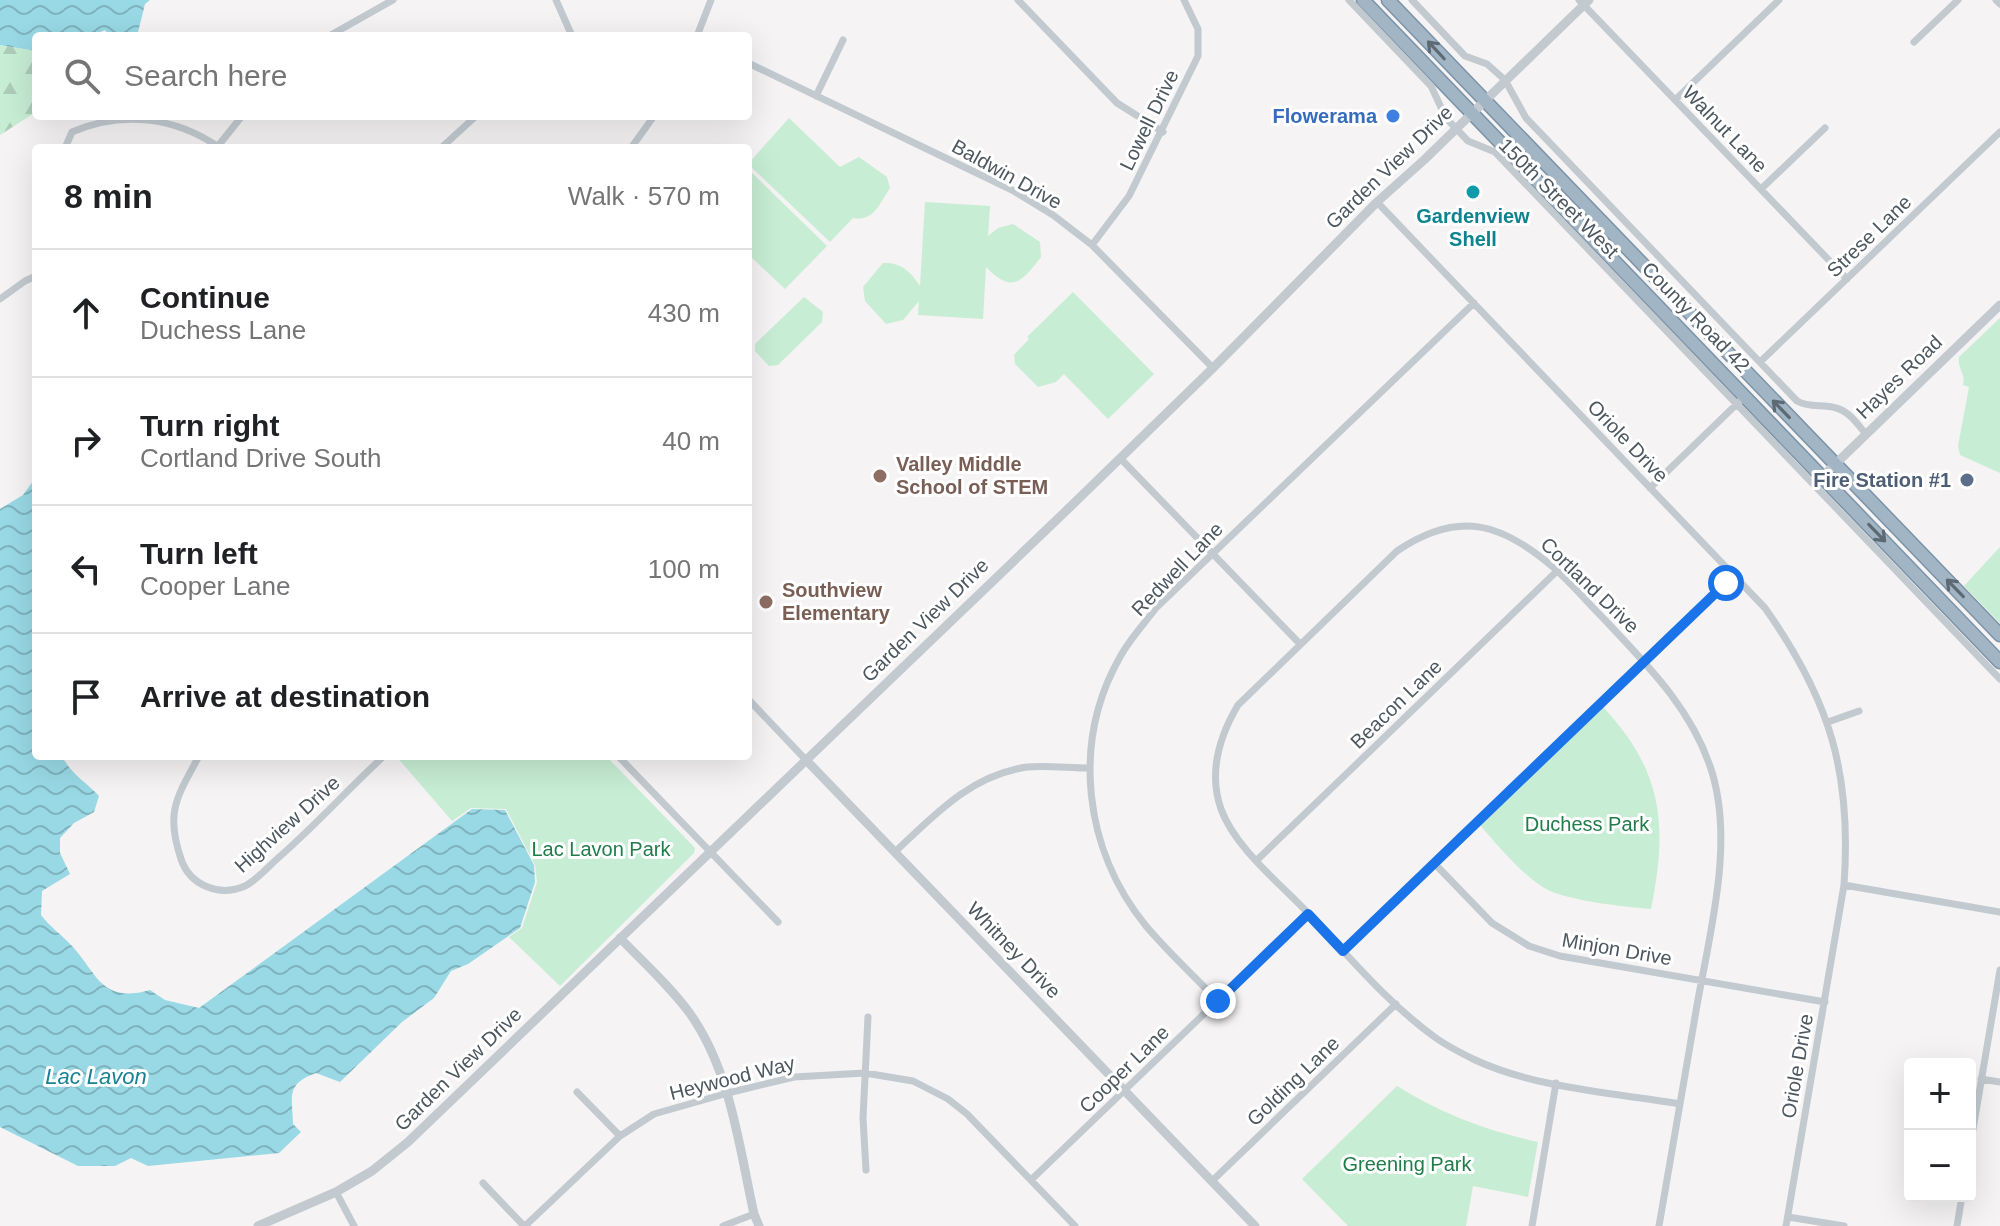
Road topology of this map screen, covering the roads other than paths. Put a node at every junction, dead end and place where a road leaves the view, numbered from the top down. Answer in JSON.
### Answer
{"nodes":[{"id":1,"x":393,"y":0,"type":"edge"},
{"id":2,"x":556,"y":0,"type":"edge"},
{"id":3,"x":711,"y":0,"type":"edge"},
{"id":4,"x":1018,"y":0,"type":"edge"},
{"id":5,"x":1184,"y":0,"type":"edge"},
{"id":6,"x":1349,"y":0,"type":"edge"},
{"id":7,"x":1363,"y":0,"type":"edge"},
{"id":8,"x":1388,"y":0,"type":"edge"},
{"id":9,"x":1412,"y":0,"type":"edge"},
{"id":10,"x":1779,"y":0,"type":"edge"},
{"id":11,"x":1958,"y":0,"type":"edge"},
{"id":12,"x":1996,"y":0,"type":"edge"},
{"id":13,"x":1584,"y":2,"type":"edge"},
{"id":14,"x":2000,"y":4,"type":"edge"},
{"id":15,"x":336,"y":32,"type":"edge"},
{"id":16,"x":570,"y":32,"type":"edge"},
{"id":17,"x":699,"y":32,"type":"edge"},
{"id":18,"x":843,"y":40,"type":"dead end"},
{"id":19,"x":1914,"y":42,"type":"dead end"},
{"id":20,"x":752,"y":65,"type":"edge"},
{"id":21,"x":1505,"y":80,"type":"junction"},
{"id":22,"x":816,"y":96,"type":"junction"},
{"id":23,"x":1675,"y":100,"type":"junction"},
{"id":24,"x":1483,"y":101,"type":"junction"},
{"id":25,"x":1471,"y":113,"type":"junction"},
{"id":26,"x":115,"y":120,"type":"edge"},
{"id":27,"x":155,"y":120,"type":"edge"},
{"id":28,"x":239,"y":120,"type":"edge"},
{"id":29,"x":472,"y":120,"type":"edge"},
{"id":30,"x":651,"y":120,"type":"edge"},
{"id":31,"x":1456,"y":128,"type":"junction"},
{"id":32,"x":1825,"y":128,"type":"dead end"},
{"id":33,"x":1163,"y":132,"type":"junction"},
{"id":34,"x":2000,"y":132,"type":"edge"},
{"id":35,"x":66,"y":144,"type":"edge"},
{"id":36,"x":213,"y":144,"type":"edge"},
{"id":37,"x":221,"y":144,"type":"edge"},
{"id":38,"x":445,"y":144,"type":"edge"},
{"id":39,"x":634,"y":144,"type":"edge"},
{"id":40,"x":1761,"y":189,"type":"junction"},
{"id":41,"x":1377,"y":202,"type":"junction"},
{"id":42,"x":1092,"y":245,"type":"junction"},
{"id":43,"x":32,"y":278,"type":"edge"},
{"id":44,"x":1847,"y":279,"type":"junction"},
{"id":45,"x":0,"y":299,"type":"edge"},
{"id":46,"x":1474,"y":303,"type":"junction"},
{"id":47,"x":2000,"y":305,"type":"edge"},
{"id":48,"x":1760,"y":362,"type":"junction"},
{"id":49,"x":1213,"y":368,"type":"junction"},
{"id":50,"x":1740,"y":400,"type":"junction"},
{"id":51,"x":1866,"y":434,"type":"junction"},
{"id":52,"x":1120,"y":458,"type":"junction"},
{"id":53,"x":1835,"y":465,"type":"junction"},
{"id":54,"x":1823,"y":476,"type":"junction"},
{"id":55,"x":1650,"y":488,"type":"junction"},
{"id":56,"x":1213,"y":554,"type":"junction"},
{"id":57,"x":1557,"y":571,"type":"junction"},
{"id":58,"x":1735,"y":575,"type":"junction"},
{"id":59,"x":2000,"y":635,"type":"edge"},
{"id":60,"x":1300,"y":644,"type":"junction"},
{"id":61,"x":1644,"y":661,"type":"junction"},
{"id":62,"x":2000,"y":662,"type":"edge"},
{"id":63,"x":2000,"y":679,"type":"edge"},
{"id":64,"x":752,"y":703,"type":"edge"},
{"id":65,"x":1859,"y":711,"type":"dead end"},
{"id":66,"x":1828,"y":722,"type":"junction"},
{"id":67,"x":805,"y":759,"type":"junction"},
{"id":68,"x":197,"y":760,"type":"edge"},
{"id":69,"x":380,"y":760,"type":"edge"},
{"id":70,"x":622,"y":760,"type":"edge"},
{"id":71,"x":1089,"y":768,"type":"junction"},
{"id":72,"x":709,"y":851,"type":"junction"},
{"id":73,"x":895,"y":852,"type":"junction"},
{"id":74,"x":1257,"y":860,"type":"junction"},
{"id":75,"x":1434,"y":863,"type":"junction"},
{"id":76,"x":1844,"y":885,"type":"junction"},
{"id":77,"x":2000,"y":912,"type":"edge"},
{"id":78,"x":1308,"y":914,"type":"junction"},
{"id":79,"x":778,"y":922,"type":"dead end"},
{"id":80,"x":620,"y":938,"type":"junction"},
{"id":81,"x":1343,"y":951,"type":"junction"},
{"id":82,"x":2000,"y":970,"type":"edge"},
{"id":83,"x":1701,"y":980,"type":"junction"},
{"id":84,"x":1218,"y":1001,"type":"junction"},
{"id":85,"x":1825,"y":1002,"type":"junction"},
{"id":86,"x":1396,"y":1004,"type":"junction"},
{"id":87,"x":868,"y":1017,"type":"dead end"},
{"id":88,"x":865,"y":1073,"type":"junction"},
{"id":89,"x":1981,"y":1079,"type":"junction"},
{"id":90,"x":2000,"y":1082,"type":"edge"},
{"id":91,"x":1556,"y":1083,"type":"junction"},
{"id":92,"x":1125,"y":1090,"type":"junction"},
{"id":93,"x":577,"y":1092,"type":"dead end"},
{"id":94,"x":728,"y":1093,"type":"junction"},
{"id":95,"x":1680,"y":1104,"type":"junction"},
{"id":96,"x":1973,"y":1130,"type":"edge"},
{"id":97,"x":620,"y":1136,"type":"junction"},
{"id":98,"x":866,"y":1170,"type":"dead end"},
{"id":99,"x":1031,"y":1180,"type":"junction"},
{"id":100,"x":1212,"y":1181,"type":"junction"},
{"id":101,"x":483,"y":1183,"type":"dead end"},
{"id":102,"x":336,"y":1192,"type":"junction"},
{"id":103,"x":1961,"y":1202,"type":"edge"},
{"id":104,"x":754,"y":1214,"type":"junction"},
{"id":105,"x":1787,"y":1222,"type":"edge"},
{"id":106,"x":258,"y":1226,"type":"edge"},
{"id":107,"x":354,"y":1226,"type":"edge"},
{"id":108,"x":525,"y":1226,"type":"edge"},
{"id":109,"x":723,"y":1226,"type":"edge"},
{"id":110,"x":759,"y":1226,"type":"edge"},
{"id":111,"x":1075,"y":1226,"type":"edge"},
{"id":112,"x":1255,"y":1226,"type":"edge"},
{"id":113,"x":1532,"y":1226,"type":"edge"},
{"id":114,"x":1659,"y":1226,"type":"edge"},
{"id":115,"x":1844,"y":1226,"type":"edge"},
{"id":116,"x":1957,"y":1226,"type":"edge"}],
"edges":[{"from":1,"to":15,"type":"street"},
{"from":2,"to":16,"type":"street"},
{"from":3,"to":17,"type":"street"},
{"from":4,"to":33,"type":"street"},
{"from":5,"to":33,"type":"street","name":"Lowell Drive"},
{"from":6,"to":31,"type":"street"},
{"from":7,"to":25,"type":"highway","name":"County Road 42"},
{"from":24,"to":8,"type":"highway","name":"County Road 42","one_way":true},
{"from":9,"to":21,"type":"street","name":"150th Street West"},
{"from":10,"to":23,"type":"street"},
{"from":11,"to":19,"type":"street"},
{"from":12,"to":14,"type":"street"},
{"from":13,"to":21,"type":"street","name":"Garden View Drive"},
{"from":13,"to":23,"type":"street","name":"Walnut Lane"},
{"from":18,"to":22,"type":"street"},
{"from":20,"to":22,"type":"street","name":"Baldwin Drive"},
{"from":21,"to":24,"type":"street","name":"Garden View Drive"},
{"from":21,"to":48,"type":"street","name":"150th Street West"},
{"from":22,"to":42,"type":"street","name":"Baldwin Drive"},
{"from":23,"to":40,"type":"street","name":"Walnut Lane"},
{"from":24,"to":25,"type":"street","name":"Garden View Drive"},
{"from":53,"to":24,"type":"highway","name":"County Road 42","one_way":true},
{"from":25,"to":31,"type":"street","name":"Garden View Drive"},
{"from":25,"to":50,"type":"highway","name":"County Road 42"},
{"from":26,"to":35,"type":"street"},
{"from":27,"to":36,"type":"street"},
{"from":28,"to":37,"type":"street"},
{"from":29,"to":38,"type":"street"},
{"from":30,"to":39,"type":"street"},
{"from":31,"to":41,"type":"street","name":"Garden View Drive"},
{"from":31,"to":50,"type":"street","name":"150th Street West"},
{"from":32,"to":40,"type":"street"},
{"from":33,"to":42,"type":"street","name":"Lowell Drive"},
{"from":34,"to":44,"type":"street","name":"Strese Lane"},
{"from":40,"to":44,"type":"street","name":"Walnut Lane"},
{"from":41,"to":46,"type":"street","name":"Oriole Drive"},
{"from":41,"to":49,"type":"street","name":"Garden View Drive"},
{"from":42,"to":49,"type":"street","name":"Baldwin Drive"},
{"from":43,"to":45,"type":"street"},
{"from":44,"to":48,"type":"street","name":"Strese Lane"},
{"from":46,"to":55,"type":"street","name":"Oriole Drive"},
{"from":46,"to":56,"type":"street","name":"Redwell Lane"},
{"from":47,"to":51,"type":"street","name":"Hayes Road"},
{"from":48,"to":51,"type":"street","name":"150th Street West"},
{"from":49,"to":52,"type":"street","name":"Garden View Drive"},
{"from":50,"to":54,"type":"highway","name":"County Road 42"},
{"from":50,"to":55,"type":"street"},
{"from":50,"to":63,"type":"street","name":"150th Street West"},
{"from":51,"to":53,"type":"street","name":"Hayes Road"},
{"from":52,"to":56,"type":"street"},
{"from":52,"to":67,"type":"street","name":"Garden View Drive"},
{"from":53,"to":54,"type":"street","name":"Hayes Road"},
{"from":59,"to":53,"type":"highway","name":"County Road 42","one_way":true},
{"from":54,"to":62,"type":"highway","name":"County Road 42","one_way":true},
{"from":55,"to":58,"type":"street","name":"Oriole Drive"},
{"from":56,"to":60,"type":"street"},
{"from":56,"to":71,"type":"street","name":"Redwell Lane"},
{"from":57,"to":60,"type":"street","name":"Cortland Drive"},
{"from":57,"to":61,"type":"street","name":"Cortland Drive"},
{"from":57,"to":74,"type":"street","name":"Beacon Lane"},
{"from":58,"to":61,"type":"street"},
{"from":58,"to":66,"type":"street","name":"Oriole Drive"},
{"from":60,"to":74,"type":"street","name":"Cortland Drive"},
{"from":61,"to":75,"type":"street"},
{"from":61,"to":83,"type":"street","name":"Cortland Drive"},
{"from":64,"to":67,"type":"street","name":"Whitney Drive"},
{"from":65,"to":66,"type":"street"},
{"from":66,"to":76,"type":"street","name":"Oriole Drive"},
{"from":67,"to":72,"type":"street","name":"Garden View Drive"},
{"from":67,"to":73,"type":"street","name":"Whitney Drive"},
{"from":68,"to":69,"type":"street","name":"Highview Drive"},
{"from":70,"to":72,"type":"street"},
{"from":71,"to":73,"type":"street"},
{"from":71,"to":84,"type":"street","name":"Redwell Lane"},
{"from":72,"to":79,"type":"street"},
{"from":72,"to":80,"type":"street","name":"Garden View Drive"},
{"from":73,"to":92,"type":"street","name":"Whitney Drive"},
{"from":74,"to":78,"type":"street","name":"Cortland Drive"},
{"from":75,"to":81,"type":"street"},
{"from":75,"to":83,"type":"street","name":"Minjon Drive"},
{"from":76,"to":77,"type":"street"},
{"from":76,"to":85,"type":"street","name":"Oriole Drive"},
{"from":78,"to":81,"type":"street","name":"Cortland Drive"},
{"from":78,"to":84,"type":"street","name":"Cooper Lane"},
{"from":80,"to":94,"type":"street"},
{"from":80,"to":102,"type":"street","name":"Garden View Drive"},
{"from":81,"to":86,"type":"street","name":"Cortland Drive"},
{"from":82,"to":89,"type":"street"},
{"from":83,"to":85,"type":"street","name":"Minjon Drive"},
{"from":83,"to":95,"type":"street","name":"Cortland Drive"},
{"from":84,"to":92,"type":"street","name":"Cooper Lane"},
{"from":85,"to":105,"type":"street","name":"Oriole Drive"},
{"from":86,"to":91,"type":"street","name":"Cortland Drive"},
{"from":86,"to":100,"type":"street","name":"Golding Lane"},
{"from":87,"to":88,"type":"street"},
{"from":88,"to":94,"type":"street","name":"Heywood Way"},
{"from":88,"to":98,"type":"street"},
{"from":88,"to":99,"type":"street","name":"Heywood Way"},
{"from":89,"to":90,"type":"street"},
{"from":89,"to":96,"type":"street"},
{"from":91,"to":95,"type":"street","name":"Cortland Drive"},
{"from":91,"to":113,"type":"street"},
{"from":92,"to":99,"type":"street","name":"Cooper Lane"},
{"from":92,"to":100,"type":"street","name":"Whitney Drive"},
{"from":93,"to":97,"type":"street"},
{"from":94,"to":97,"type":"street","name":"Heywood Way"},
{"from":94,"to":104,"type":"street"},
{"from":95,"to":114,"type":"street","name":"Cortland Drive"},
{"from":97,"to":108,"type":"street","name":"Heywood Way"},
{"from":99,"to":111,"type":"street","name":"Heywood Way"},
{"from":100,"to":112,"type":"street","name":"Whitney Drive"},
{"from":101,"to":108,"type":"street"},
{"from":102,"to":106,"type":"street","name":"Garden View Drive"},
{"from":102,"to":107,"type":"street"},
{"from":103,"to":116,"type":"street"},
{"from":104,"to":109,"type":"street"},
{"from":104,"to":110,"type":"street"},
{"from":105,"to":115,"type":"street"}]}
